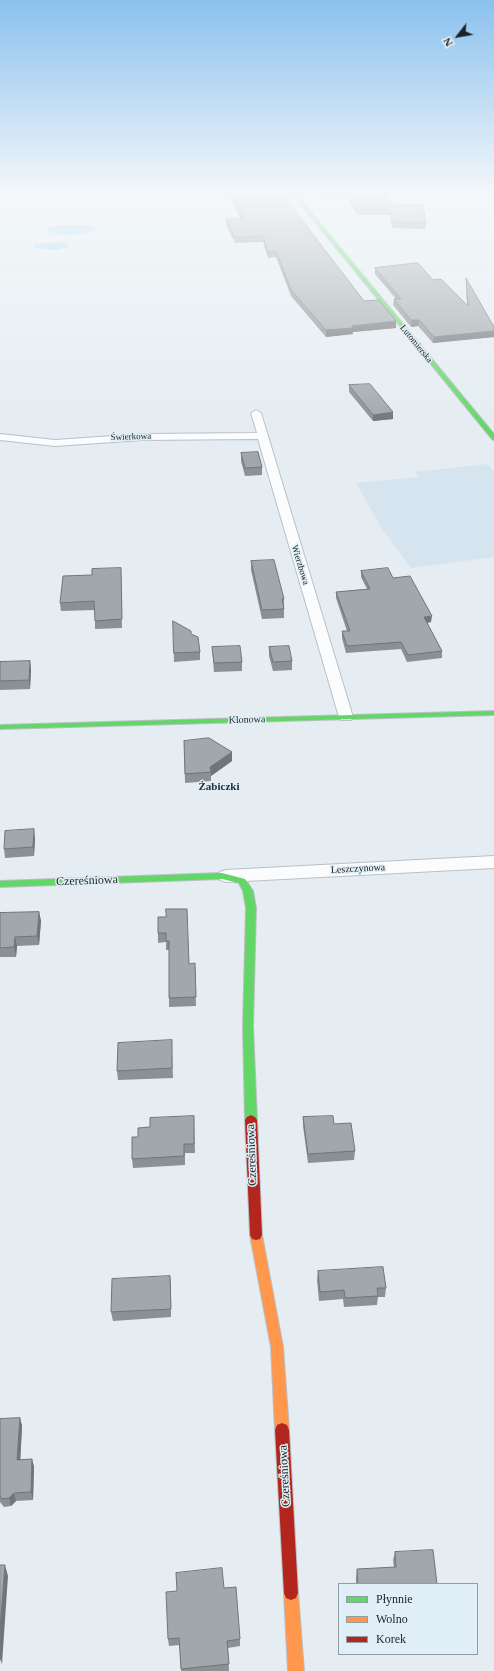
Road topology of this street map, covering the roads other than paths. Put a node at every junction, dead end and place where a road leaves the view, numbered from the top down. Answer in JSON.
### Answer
{"nodes":[{"id":1,"x":358,"y":272,"type":"edge"},
{"id":2,"x":256,"y":413,"type":"dead end"},
{"id":3,"x":262,"y":436,"type":"junction"},
{"id":4,"x":0,"y":437,"type":"edge"},
{"id":5,"x":494,"y":438,"type":"edge"},
{"id":6,"x":494,"y":713,"type":"edge"},
{"id":7,"x":346,"y":717,"type":"junction"},
{"id":8,"x":0,"y":727,"type":"edge"},
{"id":9,"x":494,"y":862,"type":"edge"},
{"id":10,"x":222,"y":876,"type":"junction"},
{"id":11,"x":0,"y":884,"type":"edge"},
{"id":12,"x":296,"y":1671,"type":"edge"}],
"edges":[{"from":1,"to":5,"type":"street","name":"Lutomierska"},
{"from":2,"to":3,"type":"street","name":"Wierzbowa"},
{"from":3,"to":4,"type":"street","name":"Świerkowa"},
{"from":3,"to":7,"type":"street","name":"Wierzbowa"},
{"from":6,"to":7,"type":"street","name":"Klonowa"},
{"from":7,"to":8,"type":"street","name":"Klonowa"},
{"from":9,"to":10,"type":"street","name":"Leszczynowa"},
{"from":10,"to":11,"type":"street","name":"Czereśniowa"},
{"from":10,"to":12,"type":"street","name":"Czereśniowa"}]}
